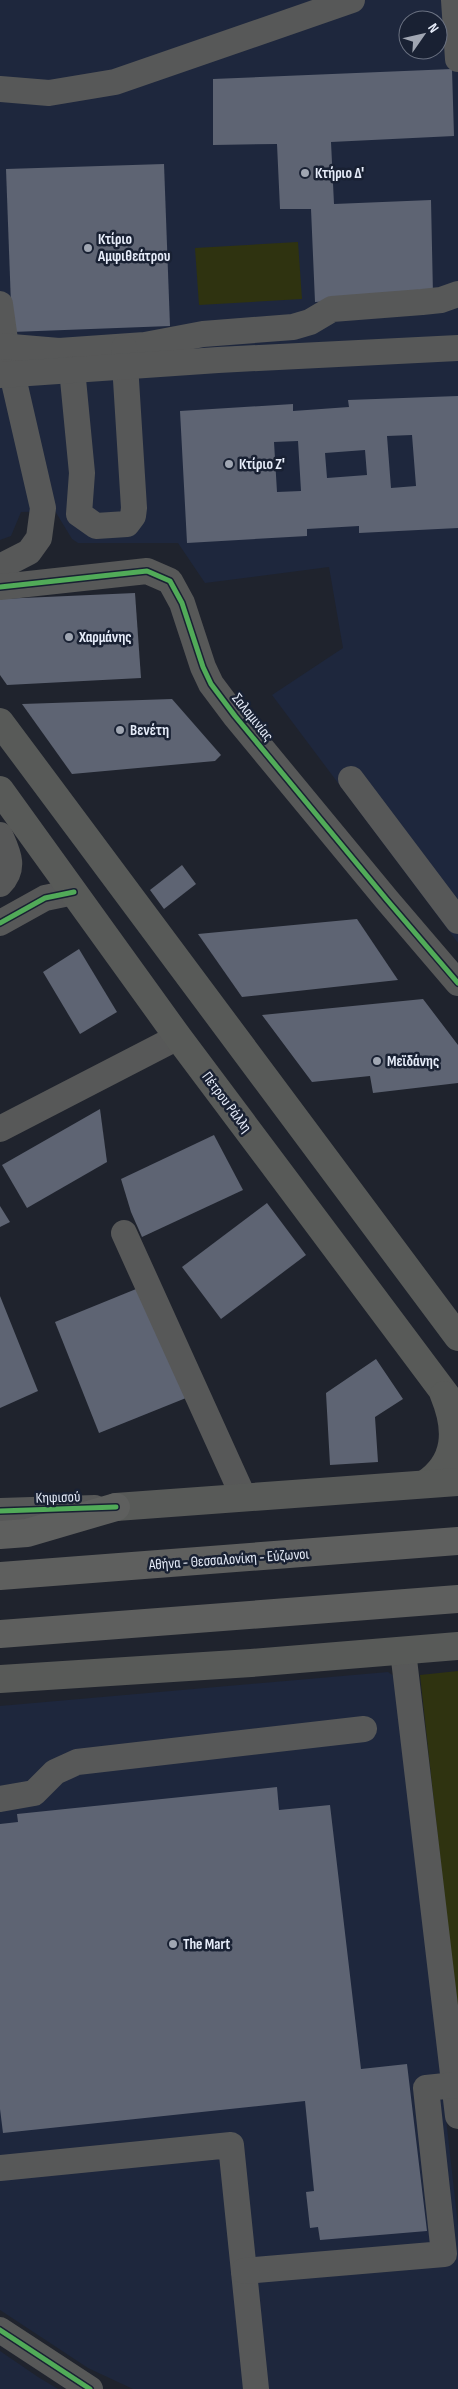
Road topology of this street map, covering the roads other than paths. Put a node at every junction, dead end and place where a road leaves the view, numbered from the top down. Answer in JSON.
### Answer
{"nodes":[{"id":1,"x":352,"y":0,"type":"edge"},
{"id":2,"x":454,"y":0,"type":"edge"},
{"id":3,"x":458,"y":59,"type":"edge"},
{"id":4,"x":0,"y":89,"type":"edge"},
{"id":5,"x":458,"y":294,"type":"edge"},
{"id":6,"x":0,"y":304,"type":"edge"},
{"id":7,"x":3,"y":346,"type":"edge"},
{"id":8,"x":458,"y":348,"type":"edge"},
{"id":9,"x":125,"y":357,"type":"junction"},
{"id":10,"x":72,"y":369,"type":"junction"},
{"id":11,"x":4,"y":379,"type":"edge"},
{"id":12,"x":0,"y":556,"type":"edge"},
{"id":13,"x":0,"y":566,"type":"edge"},
{"id":14,"x":0,"y":587,"type":"edge"},
{"id":15,"x":0,"y":722,"type":"edge"},
{"id":16,"x":352,"y":779,"type":"dead end"},
{"id":17,"x":0,"y":790,"type":"edge"},
{"id":18,"x":0,"y":835,"type":"edge"},
{"id":19,"x":0,"y":884,"type":"edge"},
{"id":20,"x":74,"y":892,"type":"junction"},
{"id":21,"x":458,"y":922,"type":"edge"},
{"id":22,"x":0,"y":923,"type":"edge"},
{"id":23,"x":458,"y":983,"type":"edge"},
{"id":24,"x":178,"y":1038,"type":"junction"},
{"id":25,"x":0,"y":1130,"type":"edge"},
{"id":26,"x":124,"y":1234,"type":"dead end"},
{"id":27,"x":458,"y":1337,"type":"edge"},
{"id":28,"x":442,"y":1390,"type":"junction"},
{"id":29,"x":458,"y":1411,"type":"edge"},
{"id":30,"x":458,"y":1482,"type":"edge"},
{"id":31,"x":425,"y":1484,"type":"junction"},
{"id":32,"x":244,"y":1498,"type":"junction"},
{"id":33,"x":116,"y":1507,"type":"junction"},
{"id":34,"x":0,"y":1511,"type":"edge"},
{"id":35,"x":0,"y":1535,"type":"edge"},
{"id":36,"x":458,"y":1541,"type":"edge"},
{"id":37,"x":0,"y":1576,"type":"edge"},
{"id":38,"x":458,"y":1599,"type":"edge"},
{"id":39,"x":0,"y":1634,"type":"edge"},
{"id":40,"x":458,"y":1639,"type":"edge"},
{"id":41,"x":458,"y":1646,"type":"edge"},
{"id":42,"x":403,"y":1651,"type":"junction"},
{"id":43,"x":0,"y":1678,"type":"edge"},
{"id":44,"x":364,"y":1729,"type":"dead end"},
{"id":45,"x":0,"y":1798,"type":"edge"},
{"id":46,"x":450,"y":1973,"type":"edge"},
{"id":47,"x":455,"y":2085,"type":"junction"},
{"id":48,"x":458,"y":2116,"type":"edge"},
{"id":49,"x":0,"y":2168,"type":"edge"},
{"id":50,"x":244,"y":2271,"type":"junction"},
{"id":51,"x":0,"y":2330,"type":"edge"},
{"id":52,"x":90,"y":2389,"type":"edge"},
{"id":53,"x":256,"y":2389,"type":"edge"}],
"edges":[{"from":1,"to":4,"type":"street"},
{"from":2,"to":3,"type":"street"},
{"from":5,"to":9,"type":"street"},
{"from":6,"to":7,"type":"street"},
{"from":7,"to":9,"type":"street"},
{"from":7,"to":11,"type":"street"},
{"from":8,"to":9,"type":"street"},
{"from":9,"to":10,"type":"street"},
{"from":9,"to":10,"type":"street"},
{"from":10,"to":11,"type":"street"},
{"from":11,"to":12,"type":"street"},
{"from":11,"to":13,"type":"street"},
{"from":14,"to":23,"type":"street","name":"Σαλαμινίας"},
{"from":15,"to":27,"type":"main road"},
{"from":16,"to":21,"type":"street"},
{"from":17,"to":20,"type":"main road","name":"Πέτρου Ράλλη"},
{"from":18,"to":19,"type":"street"},
{"from":20,"to":22,"type":"street"},
{"from":20,"to":24,"type":"main road","name":"Πέτρου Ράλλη"},
{"from":24,"to":25,"type":"street"},
{"from":24,"to":28,"type":"main road","name":"Πέτρου Ράλλη"},
{"from":26,"to":32,"type":"street"},
{"from":28,"to":29,"type":"main road","name":"Πέτρου Ράλλη"},
{"from":28,"to":31,"type":"main road"},
{"from":30,"to":31,"type":"main road","name":"Κηφισού"},
{"from":31,"to":32,"type":"main road","name":"Κηφισού"},
{"from":32,"to":33,"type":"main road","name":"Κηφισού"},
{"from":33,"to":34,"type":"street","name":"Κηφισού"},
{"from":33,"to":35,"type":"highway"},
{"from":36,"to":37,"type":"highway","name":"Αθήνα - Θεσσαλονίκη - Εύζωνοι"},
{"from":38,"to":39,"type":"highway"},
{"from":40,"to":42,"type":"main road"},
{"from":41,"to":42,"type":"main road"},
{"from":42,"to":43,"type":"main road"},
{"from":42,"to":46,"type":"street"},
{"from":44,"to":45,"type":"street"},
{"from":46,"to":47,"type":"street"},
{"from":47,"to":48,"type":"street"},
{"from":47,"to":50,"type":"street"},
{"from":49,"to":50,"type":"street"},
{"from":50,"to":53,"type":"street"},
{"from":51,"to":52,"type":"street"}]}
